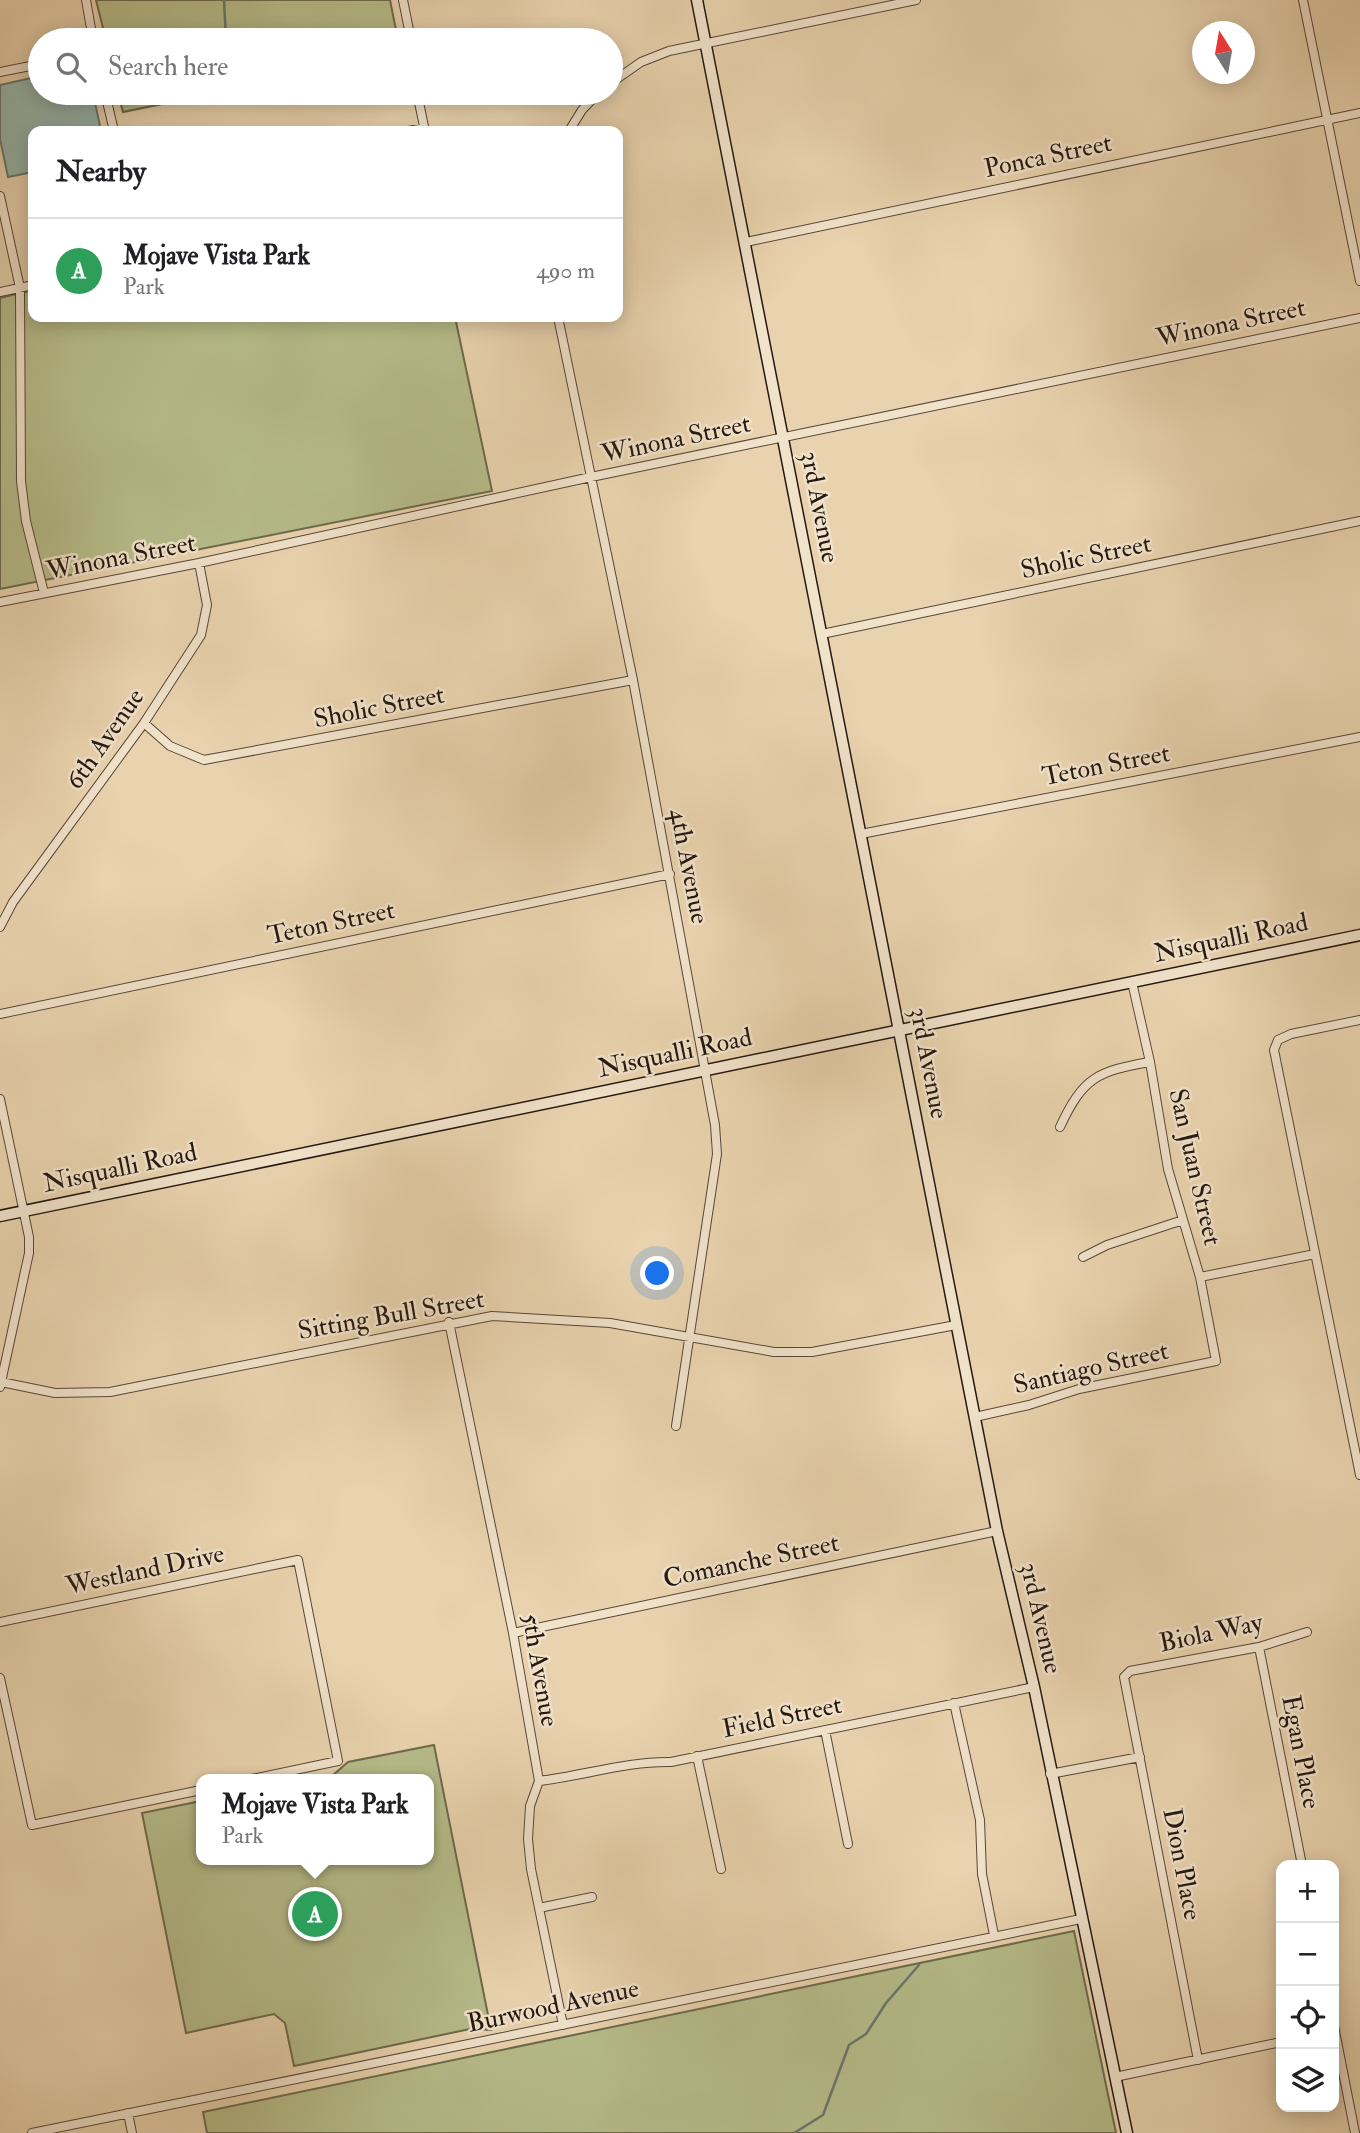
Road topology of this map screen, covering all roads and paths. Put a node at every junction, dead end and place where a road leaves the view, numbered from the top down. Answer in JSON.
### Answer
{"nodes":[{"id":1,"x":86,"y":0,"type":"edge"},
{"id":2,"x":403,"y":0,"type":"edge"},
{"id":3,"x":697,"y":0,"type":"edge"},
{"id":4,"x":916,"y":0,"type":"edge"},
{"id":5,"x":1303,"y":0,"type":"edge"},
{"id":6,"x":91,"y":28,"type":"edge"},
{"id":7,"x":409,"y":28,"type":"edge"},
{"id":8,"x":706,"y":44,"type":"junction"},
{"id":9,"x":28,"y":66,"type":"edge"},
{"id":10,"x":0,"y":72,"type":"edge"},
{"id":11,"x":623,"y":75,"type":"edge"},
{"id":12,"x":108,"y":105,"type":"edge"},
{"id":13,"x":420,"y":105,"type":"edge"},
{"id":14,"x":587,"y":105,"type":"edge"},
{"id":15,"x":1360,"y":113,"type":"edge"},
{"id":16,"x":1328,"y":119,"type":"junction"},
{"id":17,"x":113,"y":126,"type":"edge"},
{"id":18,"x":424,"y":126,"type":"edge"},
{"id":19,"x":572,"y":126,"type":"edge"},
{"id":20,"x":0,"y":196,"type":"edge"},
{"id":21,"x":746,"y":242,"type":"junction"},
{"id":22,"x":1360,"y":281,"type":"edge"},
{"id":23,"x":28,"y":286,"type":"edge"},
{"id":24,"x":20,"y":288,"type":"junction"},
{"id":25,"x":0,"y":292,"type":"edge"},
{"id":26,"x":1360,"y":318,"type":"edge"},
{"id":27,"x":559,"y":322,"type":"edge"},
{"id":28,"x":783,"y":438,"type":"junction"},
{"id":29,"x":591,"y":477,"type":"junction"},
{"id":30,"x":1360,"y":521,"type":"edge"},
{"id":31,"x":200,"y":563,"type":"junction"},
{"id":32,"x":44,"y":593,"type":"junction"},
{"id":33,"x":0,"y":602,"type":"edge"},
{"id":34,"x":821,"y":634,"type":"junction"},
{"id":35,"x":633,"y":680,"type":"junction"},
{"id":36,"x":144,"y":723,"type":"junction"},
{"id":37,"x":1360,"y":737,"type":"edge"},
{"id":38,"x":861,"y":834,"type":"junction"},
{"id":39,"x":670,"y":874,"type":"junction"},
{"id":40,"x":0,"y":927,"type":"edge"},
{"id":41,"x":1360,"y":935,"type":"edge"},
{"id":42,"x":1132,"y":982,"type":"junction"},
{"id":43,"x":0,"y":1014,"type":"edge"},
{"id":44,"x":1360,"y":1020,"type":"edge"},
{"id":45,"x":899,"y":1031,"type":"junction"},
{"id":46,"x":1150,"y":1062,"type":"junction"},
{"id":47,"x":705,"y":1070,"type":"junction"},
{"id":48,"x":0,"y":1099,"type":"edge"},
{"id":49,"x":1060,"y":1127,"type":"dead end"},
{"id":50,"x":23,"y":1211,"type":"junction"},
{"id":51,"x":0,"y":1216,"type":"edge"},
{"id":52,"x":1183,"y":1220,"type":"junction"},
{"id":53,"x":1315,"y":1254,"type":"junction"},
{"id":54,"x":1083,"y":1256,"type":"dead end"},
{"id":55,"x":1200,"y":1277,"type":"junction"},
{"id":56,"x":449,"y":1322,"type":"junction"},
{"id":57,"x":956,"y":1325,"type":"junction"},
{"id":58,"x":691,"y":1339,"type":"junction"},
{"id":59,"x":1216,"y":1361,"type":"joint"},
{"id":60,"x":1,"y":1384,"type":"edge"},
{"id":61,"x":975,"y":1417,"type":"junction"},
{"id":62,"x":676,"y":1426,"type":"dead end"},
{"id":63,"x":1360,"y":1475,"type":"edge"},
{"id":64,"x":997,"y":1531,"type":"junction"},
{"id":65,"x":0,"y":1622,"type":"edge"},
{"id":66,"x":1307,"y":1632,"type":"dead end"},
{"id":67,"x":513,"y":1633,"type":"junction"},
{"id":68,"x":1259,"y":1647,"type":"junction"},
{"id":69,"x":1124,"y":1677,"type":"joint"},
{"id":70,"x":0,"y":1678,"type":"edge"},
{"id":71,"x":1034,"y":1687,"type":"junction"},
{"id":72,"x":954,"y":1703,"type":"junction"},
{"id":73,"x":5,"y":1720,"type":"edge"},
{"id":74,"x":825,"y":1730,"type":"junction"},
{"id":75,"x":697,"y":1756,"type":"junction"},
{"id":76,"x":1140,"y":1757,"type":"junction"},
{"id":77,"x":277,"y":1774,"type":"edge"},
{"id":78,"x":1051,"y":1774,"type":"junction"},
{"id":79,"x":539,"y":1781,"type":"junction"},
{"id":80,"x":196,"y":1791,"type":"edge"},
{"id":81,"x":848,"y":1844,"type":"dead end"},
{"id":82,"x":1301,"y":1860,"type":"edge"},
{"id":83,"x":721,"y":1869,"type":"dead end"},
{"id":84,"x":592,"y":1897,"type":"dead end"},
{"id":85,"x":539,"y":1908,"type":"junction"},
{"id":86,"x":1082,"y":1919,"type":"junction"},
{"id":87,"x":994,"y":1935,"type":"junction"},
{"id":88,"x":564,"y":2025,"type":"junction"},
{"id":89,"x":1276,"y":2043,"type":"edge"},
{"id":90,"x":1338,"y":2049,"type":"edge"},
{"id":91,"x":1198,"y":2060,"type":"junction"},
{"id":92,"x":1115,"y":2077,"type":"junction"},
{"id":93,"x":128,"y":2113,"type":"junction"},
{"id":94,"x":32,"y":2133,"type":"edge"},
{"id":95,"x":132,"y":2133,"type":"edge"},
{"id":96,"x":1127,"y":2133,"type":"edge"},
{"id":97,"x":1355,"y":2133,"type":"edge"}],
"edges":[{"from":1,"to":6,"type":"street"},
{"from":2,"to":7,"type":"street"},
{"from":3,"to":8,"type":"street","name":"3rd Avenue"},
{"from":4,"to":8,"type":"street"},
{"from":5,"to":16,"type":"street"},
{"from":8,"to":11,"type":"street"},
{"from":8,"to":21,"type":"street","name":"3rd Avenue"},
{"from":9,"to":10,"type":"street"},
{"from":12,"to":17,"type":"street"},
{"from":13,"to":18,"type":"street"},
{"from":14,"to":19,"type":"street"},
{"from":15,"to":16,"type":"street","name":"Ponca Street"},
{"from":16,"to":21,"type":"street","name":"Ponca Street"},
{"from":16,"to":22,"type":"street"},
{"from":20,"to":24,"type":"street"},
{"from":21,"to":28,"type":"street","name":"3rd Avenue"},
{"from":23,"to":24,"type":"street"},
{"from":24,"to":25,"type":"street"},
{"from":24,"to":32,"type":"street"},
{"from":26,"to":28,"type":"street","name":"Winona Street"},
{"from":27,"to":29,"type":"street","name":"4th Avenue"},
{"from":28,"to":29,"type":"street","name":"Winona Street"},
{"from":28,"to":34,"type":"street","name":"3rd Avenue"},
{"from":29,"to":31,"type":"street","name":"Winona Street"},
{"from":29,"to":35,"type":"street","name":"4th Avenue"},
{"from":30,"to":34,"type":"street","name":"Sholic Street"},
{"from":31,"to":32,"type":"street","name":"Winona Street"},
{"from":31,"to":36,"type":"street","name":"6th Avenue"},
{"from":32,"to":33,"type":"street","name":"Winona Street"},
{"from":34,"to":38,"type":"street","name":"3rd Avenue"},
{"from":35,"to":36,"type":"street","name":"Sholic Street"},
{"from":35,"to":39,"type":"street","name":"4th Avenue"},
{"from":36,"to":40,"type":"street","name":"6th Avenue"},
{"from":37,"to":38,"type":"street","name":"Teton Street"},
{"from":38,"to":45,"type":"street","name":"3rd Avenue"},
{"from":39,"to":43,"type":"street","name":"Teton Street"},
{"from":39,"to":47,"type":"street","name":"4th Avenue"},
{"from":41,"to":42,"type":"street","name":"Nisqualli Road"},
{"from":42,"to":45,"type":"street","name":"Nisqualli Road"},
{"from":42,"to":46,"type":"street","name":"San Juan Street"},
{"from":44,"to":53,"type":"street"},
{"from":45,"to":47,"type":"street","name":"Nisqualli Road"},
{"from":45,"to":57,"type":"street","name":"3rd Avenue"},
{"from":46,"to":49,"type":"street"},
{"from":46,"to":52,"type":"street","name":"San Juan Street"},
{"from":47,"to":50,"type":"street","name":"Nisqualli Road"},
{"from":47,"to":58,"type":"street","name":"4th Avenue"},
{"from":48,"to":50,"type":"street"},
{"from":50,"to":51,"type":"street","name":"Nisqualli Road"},
{"from":50,"to":60,"type":"street"},
{"from":52,"to":54,"type":"street"},
{"from":52,"to":55,"type":"street","name":"San Juan Street"},
{"from":53,"to":55,"type":"street"},
{"from":53,"to":63,"type":"street"},
{"from":55,"to":59,"type":"street","name":"San Juan Street"},
{"from":56,"to":58,"type":"street","name":"Sitting Bull Street"},
{"from":56,"to":60,"type":"street","name":"Sitting Bull Street"},
{"from":56,"to":67,"type":"street","name":"5th Avenue"},
{"from":57,"to":58,"type":"street","name":"Sitting Bull Street"},
{"from":57,"to":61,"type":"street","name":"3rd Avenue"},
{"from":58,"to":62,"type":"street","name":"4th Avenue"},
{"from":59,"to":61,"type":"street","name":"Santiago Street"},
{"from":61,"to":64,"type":"street","name":"3rd Avenue"},
{"from":64,"to":67,"type":"street","name":"Comanche Street"},
{"from":64,"to":71,"type":"street","name":"3rd Avenue"},
{"from":65,"to":77,"type":"street","name":"Westland Drive"},
{"from":66,"to":68,"type":"street","name":"Biola Way"},
{"from":67,"to":79,"type":"street","name":"5th Avenue"},
{"from":68,"to":69,"type":"street","name":"Biola Way"},
{"from":68,"to":82,"type":"street","name":"Egan Place"},
{"from":69,"to":76,"type":"street","name":"Dion Place"},
{"from":70,"to":73,"type":"street"},
{"from":71,"to":72,"type":"street","name":"Field Street"},
{"from":71,"to":78,"type":"street","name":"3rd Avenue"},
{"from":72,"to":74,"type":"street","name":"Field Street"},
{"from":72,"to":87,"type":"street"},
{"from":73,"to":80,"type":"street"},
{"from":74,"to":75,"type":"street","name":"Field Street"},
{"from":74,"to":81,"type":"street"},
{"from":75,"to":79,"type":"street","name":"Field Street"},
{"from":75,"to":83,"type":"street"},
{"from":76,"to":78,"type":"street"},
{"from":76,"to":91,"type":"street","name":"Dion Place"},
{"from":78,"to":86,"type":"street","name":"3rd Avenue"},
{"from":79,"to":85,"type":"street","name":"5th Avenue"},
{"from":84,"to":85,"type":"street"},
{"from":85,"to":88,"type":"street","name":"5th Avenue"},
{"from":86,"to":87,"type":"street","name":"Burwood Avenue"},
{"from":86,"to":92,"type":"street","name":"3rd Avenue"},
{"from":87,"to":88,"type":"street","name":"Burwood Avenue"},
{"from":88,"to":93,"type":"street","name":"Burwood Avenue"},
{"from":89,"to":91,"type":"street"},
{"from":90,"to":97,"type":"street"},
{"from":91,"to":92,"type":"street"},
{"from":92,"to":96,"type":"street","name":"3rd Avenue"},
{"from":93,"to":94,"type":"street","name":"Burwood Avenue"},
{"from":93,"to":95,"type":"street"}]}
